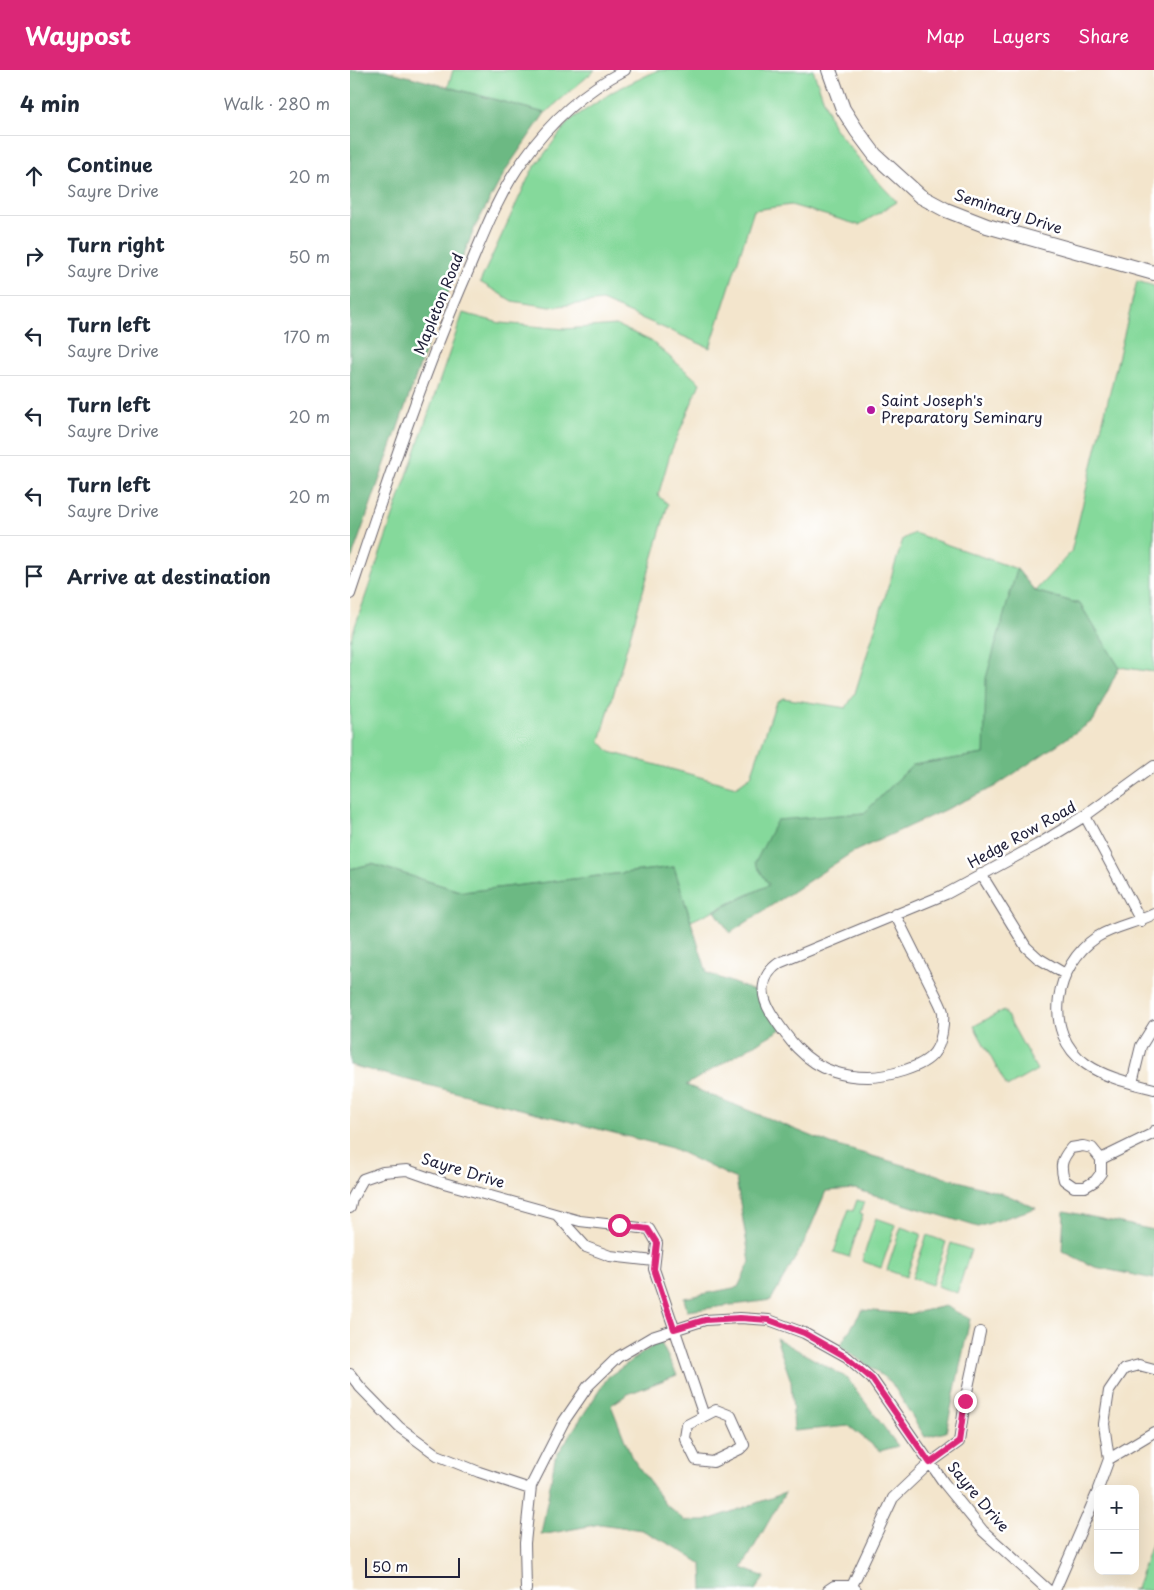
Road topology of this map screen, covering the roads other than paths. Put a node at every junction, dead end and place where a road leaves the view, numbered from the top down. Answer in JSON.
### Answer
{"nodes":[{"id":1,"x":625,"y":70,"type":"edge"},
{"id":2,"x":829,"y":70,"type":"edge"},
{"id":3,"x":1154,"y":273,"type":"edge"},
{"id":4,"x":350,"y":594,"type":"edge"},
{"id":5,"x":1154,"y":766,"type":"edge"},
{"id":6,"x":1085,"y":816,"type":"junction"},
{"id":7,"x":982,"y":874,"type":"junction"},
{"id":8,"x":895,"y":914,"type":"junction"},
{"id":9,"x":1154,"y":914,"type":"edge"},
{"id":10,"x":1141,"y":921,"type":"junction"},
{"id":11,"x":1065,"y":974,"type":"junction"},
{"id":12,"x":1154,"y":1025,"type":"edge"},
{"id":13,"x":1132,"y":1083,"type":"junction"},
{"id":14,"x":1154,"y":1089,"type":"edge"},
{"id":15,"x":1154,"y":1131,"type":"edge"},
{"id":16,"x":1101,"y":1159,"type":"junction"},
{"id":17,"x":350,"y":1208,"type":"edge"},
{"id":18,"x":557,"y":1214,"type":"junction"},
{"id":19,"x":654,"y":1261,"type":"junction"},
{"id":20,"x":674,"y":1329,"type":"junction"},
{"id":21,"x":980,"y":1332,"type":"dead end"},
{"id":22,"x":1154,"y":1369,"type":"edge"},
{"id":23,"x":350,"y":1374,"type":"edge"},
{"id":24,"x":704,"y":1416,"type":"junction"},
{"id":25,"x":1154,"y":1432,"type":"edge"},
{"id":26,"x":1109,"y":1459,"type":"junction"},
{"id":27,"x":930,"y":1463,"type":"junction"},
{"id":28,"x":1100,"y":1485,"type":"edge"},
{"id":29,"x":530,"y":1489,"type":"junction"},
{"id":30,"x":1094,"y":1499,"type":"edge"},
{"id":31,"x":854,"y":1588,"type":"edge"},
{"id":32,"x":526,"y":1590,"type":"edge"},
{"id":33,"x":828,"y":1590,"type":"edge"},
{"id":34,"x":1048,"y":1590,"type":"edge"},
{"id":35,"x":1055,"y":1590,"type":"edge"}],
"edges":[{"from":1,"to":4,"type":"street","name":"Mapleton Road"},
{"from":2,"to":3,"type":"street","name":"Seminary Drive"},
{"from":5,"to":6,"type":"street","name":"Hedge Row Road"},
{"from":6,"to":7,"type":"street","name":"Hedge Row Road"},
{"from":6,"to":10,"type":"street"},
{"from":7,"to":8,"type":"street","name":"Hedge Row Road"},
{"from":7,"to":11,"type":"street"},
{"from":8,"to":8,"type":"street","name":"Hedge Row Road"},
{"from":9,"to":10,"type":"street"},
{"from":10,"to":11,"type":"street"},
{"from":11,"to":13,"type":"street"},
{"from":12,"to":13,"type":"street"},
{"from":13,"to":14,"type":"street"},
{"from":15,"to":16,"type":"street"},
{"from":16,"to":16,"type":"street"},
{"from":17,"to":18,"type":"street","name":"Sayre Drive"},
{"from":18,"to":19,"type":"street"},
{"from":18,"to":19,"type":"street","name":"Sayre Drive"},
{"from":19,"to":20,"type":"street","name":"Sayre Drive"},
{"from":20,"to":24,"type":"street","name":"Sayre Drive"},
{"from":20,"to":27,"type":"street","name":"Sayre Drive"},
{"from":20,"to":29,"type":"street","name":"Sayre Drive"},
{"from":21,"to":27,"type":"street","name":"Sayre Drive"},
{"from":22,"to":26,"type":"street"},
{"from":23,"to":29,"type":"street"},
{"from":24,"to":24,"type":"street"},
{"from":25,"to":26,"type":"street"},
{"from":26,"to":28,"type":"street"},
{"from":27,"to":31,"type":"street","name":"Sayre Drive"},
{"from":27,"to":34,"type":"street","name":"Sayre Drive"},
{"from":29,"to":32,"type":"street","name":"Sayre Drive"},
{"from":30,"to":35,"type":"street"},
{"from":31,"to":33,"type":"street","name":"Sayre Drive"}]}
